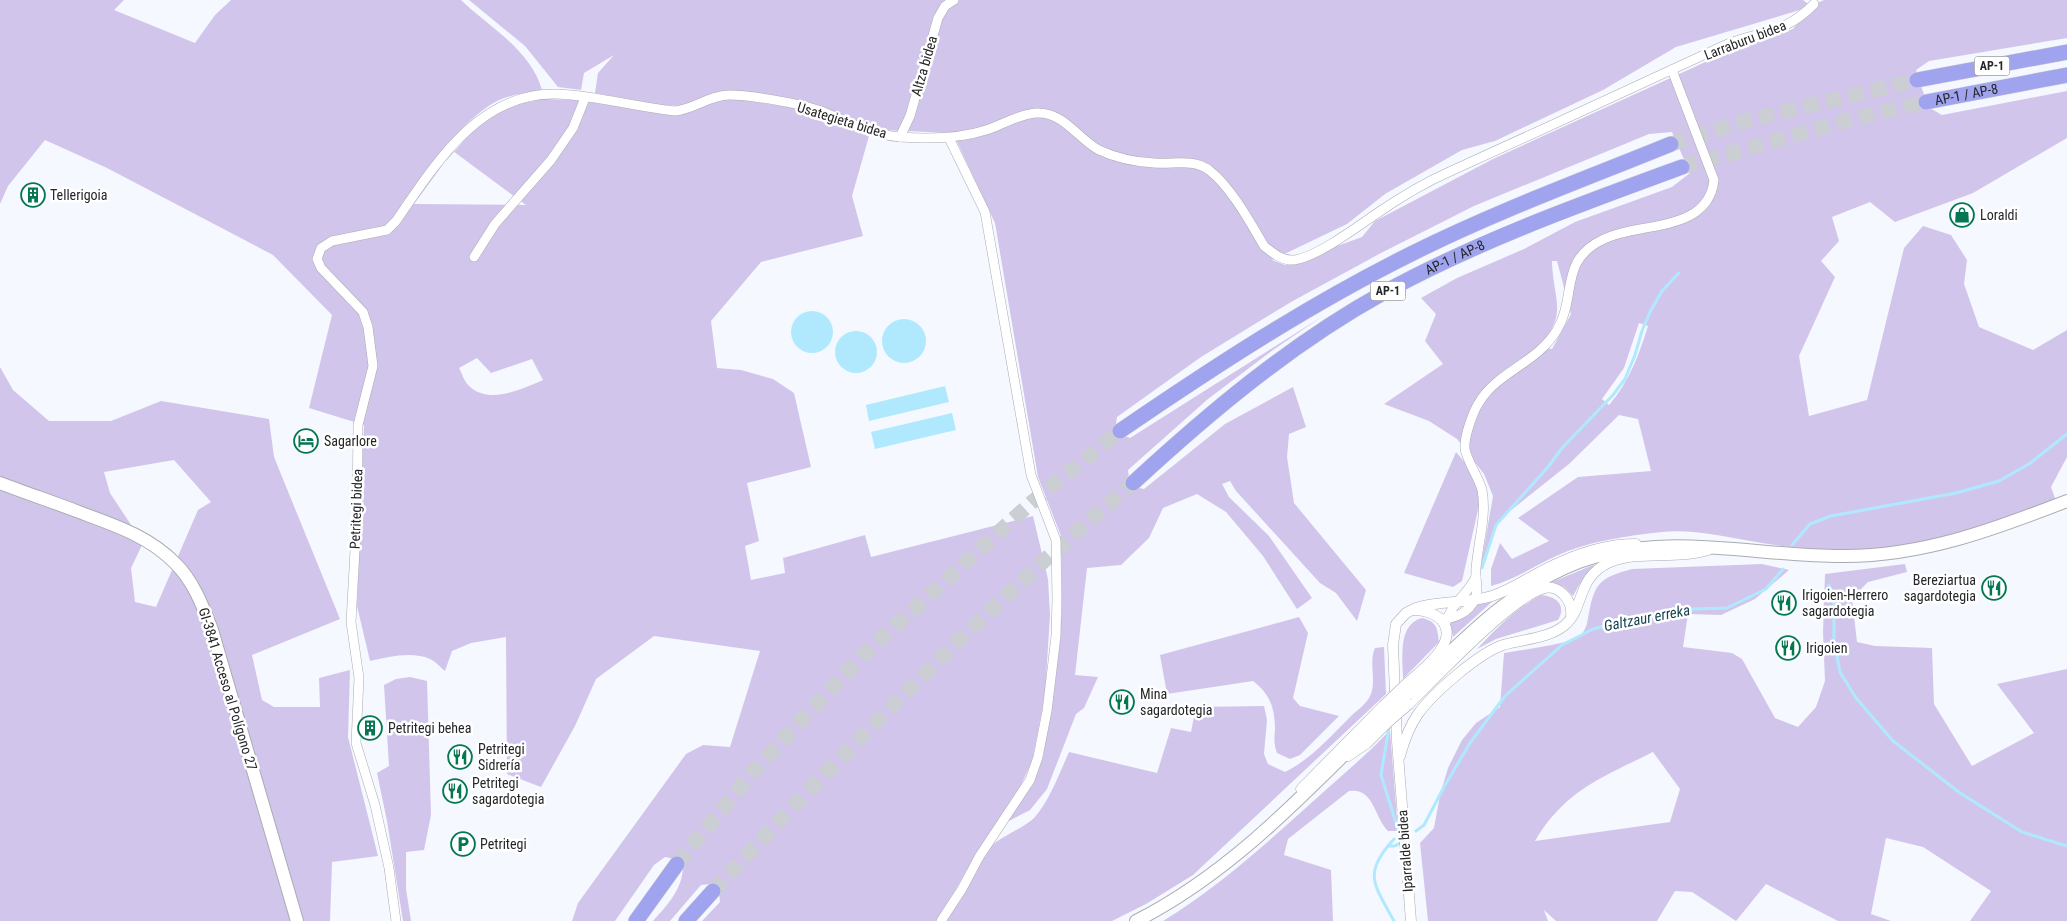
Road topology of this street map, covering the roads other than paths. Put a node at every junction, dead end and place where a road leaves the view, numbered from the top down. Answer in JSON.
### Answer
{"nodes":[{"id":1,"x":954,"y":0,"type":"edge"},
{"id":2,"x":1814,"y":4,"type":"dead end"},
{"id":3,"x":2067,"y":52,"type":"edge"},
{"id":4,"x":1672,"y":70,"type":"junction"},
{"id":5,"x":2067,"y":75,"type":"edge"},
{"id":6,"x":1917,"y":80,"type":"tunnel mouth"},
{"id":7,"x":585,"y":98,"type":"junction"},
{"id":8,"x":516,"y":100,"type":"joint"},
{"id":9,"x":1926,"y":102,"type":"tunnel mouth"},
{"id":10,"x":900,"y":137,"type":"junction"},
{"id":11,"x":949,"y":138,"type":"junction"},
{"id":12,"x":1671,"y":144,"type":"tunnel mouth"},
{"id":13,"x":1682,"y":167,"type":"tunnel mouth"},
{"id":14,"x":1264,"y":246,"type":"joint"},
{"id":15,"x":474,"y":258,"type":"dead end"},
{"id":16,"x":1120,"y":431,"type":"tunnel mouth"},
{"id":17,"x":1133,"y":482,"type":"tunnel mouth"},
{"id":18,"x":0,"y":483,"type":"edge"},
{"id":19,"x":2067,"y":501,"type":"edge"},
{"id":20,"x":1646,"y":547,"type":"junction"},
{"id":21,"x":1713,"y":548,"type":"junction"},
{"id":22,"x":1476,"y":580,"type":"junction"},
{"id":23,"x":1492,"y":596,"type":"junction"},
{"id":24,"x":1474,"y":600,"type":"junction"},
{"id":25,"x":1456,"y":602,"type":"junction"},
{"id":26,"x":1410,"y":611,"type":"junction"},
{"id":27,"x":1571,"y":617,"type":"junction"},
{"id":28,"x":1444,"y":621,"type":"junction"},
{"id":29,"x":1406,"y":694,"type":"junction"},
{"id":30,"x":1438,"y":694,"type":"junction"},
{"id":31,"x":1396,"y":702,"type":"junction"},
{"id":32,"x":1418,"y":714,"type":"junction"},
{"id":33,"x":1401,"y":715,"type":"junction"},
{"id":34,"x":1388,"y":718,"type":"junction"},
{"id":35,"x":1411,"y":731,"type":"junction"},
{"id":36,"x":1399,"y":762,"type":"junction"},
{"id":37,"x":1401,"y":780,"type":"junction"},
{"id":38,"x":1269,"y":825,"type":"junction"},
{"id":39,"x":677,"y":864,"type":"tunnel mouth"},
{"id":40,"x":713,"y":891,"type":"tunnel mouth"},
{"id":41,"x":297,"y":921,"type":"edge"},
{"id":42,"x":396,"y":921,"type":"edge"},
{"id":43,"x":636,"y":921,"type":"edge"},
{"id":44,"x":686,"y":921,"type":"edge"},
{"id":45,"x":941,"y":921,"type":"edge"},
{"id":46,"x":1136,"y":921,"type":"edge"},
{"id":47,"x":1411,"y":921,"type":"edge"}],
"edges":[{"from":1,"to":10,"type":"street","name":"Altza bidea"},
{"from":2,"to":4,"type":"street","name":"Larraburu bidea"},
{"from":3,"to":6,"type":"highway","name":"AP-1 / AP-8","number":"AP-1"},
{"from":4,"to":14,"type":"street","name":"Larraburu bidea"},
{"from":4,"to":22,"type":"street"},
{"from":5,"to":9,"type":"highway","name":"AP-1 / AP-8","number":"AP-1"},
{"from":7,"to":8,"type":"street","name":"Usategieta bidea"},
{"from":7,"to":10,"type":"street","name":"Usategieta bidea"},
{"from":7,"to":15,"type":"street"},
{"from":8,"to":42,"type":"street","name":"Petritegi bidea"},
{"from":10,"to":11,"type":"street","name":"Usategieta bidea"},
{"from":11,"to":14,"type":"street","name":"Usategieta bidea"},
{"from":11,"to":45,"type":"street"},
{"from":12,"to":16,"type":"highway","name":"AP-1 / AP-8","number":"AP-1"},
{"from":13,"to":17,"type":"highway","name":"AP-1 / AP-8","number":"AP-1"},
{"from":18,"to":41,"type":"main road","name":"GI-3841 Acceso al Polígono 27"},
{"from":19,"to":21,"type":"main road"},
{"from":20,"to":21,"type":"main road"},
{"from":20,"to":23,"type":"street"},
{"from":20,"to":29,"type":"main road"},
{"from":21,"to":27,"type":"street"},
{"from":22,"to":23,"type":"street"},
{"from":22,"to":24,"type":"street"},
{"from":22,"to":25,"type":"street"},
{"from":23,"to":24,"type":"street"},
{"from":24,"to":25,"type":"street"},
{"from":24,"to":28,"type":"street"},
{"from":25,"to":26,"type":"street"},
{"from":25,"to":28,"type":"street"},
{"from":26,"to":28,"type":"street"},
{"from":26,"to":31,"type":"street"},
{"from":27,"to":29,"type":"street"},
{"from":27,"to":30,"type":"street"},
{"from":28,"to":29,"type":"street"},
{"from":29,"to":34,"type":"main road","bridge":true},
{"from":30,"to":32,"type":"street"},
{"from":30,"to":35,"type":"street"},
{"from":31,"to":33,"type":"street"},
{"from":31,"to":34,"type":"street"},
{"from":32,"to":33,"type":"street"},
{"from":32,"to":35,"type":"street"},
{"from":33,"to":35,"type":"street"},
{"from":34,"to":35,"type":"street"},
{"from":34,"to":36,"type":"street"},
{"from":34,"to":38,"type":"main road"},
{"from":34,"to":38,"type":"street"},
{"from":35,"to":36,"type":"street"},
{"from":35,"to":37,"type":"street"},
{"from":36,"to":37,"type":"street"},
{"from":37,"to":47,"type":"street","name":"Iparralde bidea"},
{"from":38,"to":46,"type":"main road"},
{"from":39,"to":43,"type":"highway"},
{"from":40,"to":44,"type":"highway"}]}
